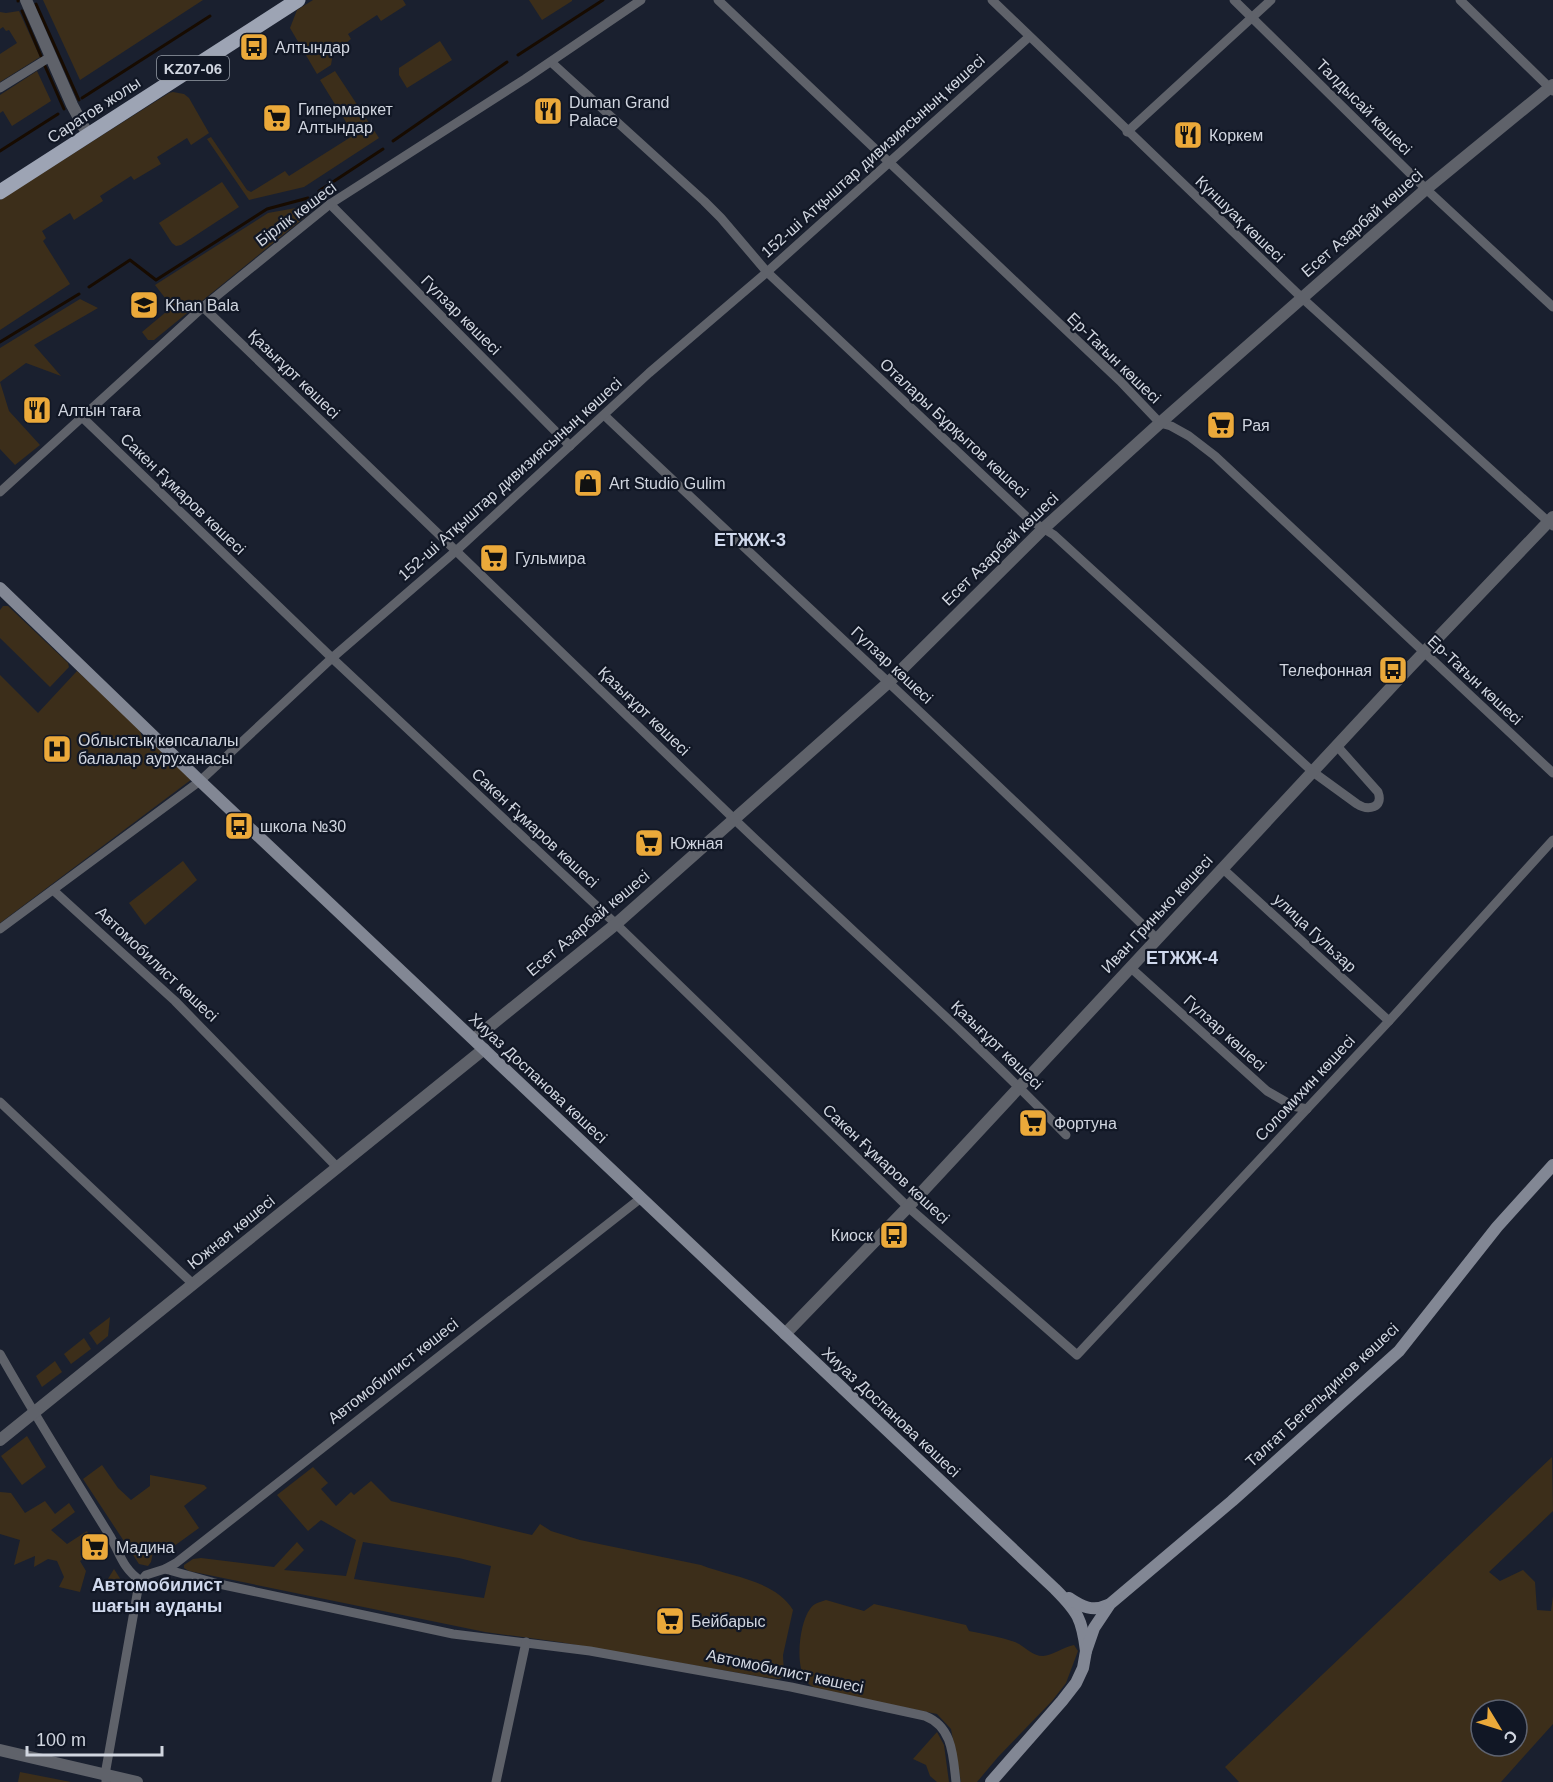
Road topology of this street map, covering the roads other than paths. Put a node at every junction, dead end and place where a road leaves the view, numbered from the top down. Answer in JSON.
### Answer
{"nodes":[{"id":1,"x":26,"y":0,"type":"edge"},
{"id":2,"x":283,"y":0,"type":"edge"},
{"id":3,"x":298,"y":0,"type":"edge"},
{"id":4,"x":641,"y":0,"type":"edge"},
{"id":5,"x":718,"y":0,"type":"edge"},
{"id":6,"x":992,"y":0,"type":"edge"},
{"id":7,"x":1234,"y":0,"type":"edge"},
{"id":8,"x":1271,"y":0,"type":"edge"},
{"id":9,"x":1460,"y":0,"type":"edge"},
{"id":10,"x":1252,"y":17,"type":"junction"},
{"id":11,"x":1029,"y":37,"type":"junction"},
{"id":12,"x":50,"y":57,"type":"junction"},
{"id":13,"x":551,"y":62,"type":"junction"},
{"id":14,"x":0,"y":88,"type":"edge"},
{"id":15,"x":1552,"y":88,"type":"edge"},
{"id":16,"x":86,"y":132,"type":"junction"},
{"id":17,"x":1127,"y":132,"type":"junction"},
{"id":18,"x":888,"y":162,"type":"junction"},
{"id":19,"x":0,"y":182,"type":"edge"},
{"id":20,"x":1426,"y":189,"type":"junction"},
{"id":21,"x":0,"y":192,"type":"edge"},
{"id":22,"x":330,"y":204,"type":"junction"},
{"id":23,"x":767,"y":272,"type":"junction"},
{"id":24,"x":1301,"y":297,"type":"junction"},
{"id":25,"x":202,"y":307,"type":"junction"},
{"id":26,"x":1553,"y":307,"type":"edge"},
{"id":27,"x":604,"y":415,"type":"junction"},
{"id":28,"x":82,"y":417,"type":"junction"},
{"id":29,"x":1160,"y":423,"type":"junction"},
{"id":30,"x":570,"y":447,"type":"junction"},
{"id":31,"x":0,"y":492,"type":"edge"},
{"id":32,"x":1552,"y":522,"type":"edge"},
{"id":33,"x":1043,"y":529,"type":"junction"},
{"id":34,"x":457,"y":550,"type":"junction"},
{"id":35,"x":0,"y":588,"type":"edge"},
{"id":36,"x":1424,"y":652,"type":"junction"},
{"id":37,"x":332,"y":658,"type":"junction"},
{"id":38,"x":889,"y":681,"type":"junction"},
{"id":39,"x":1337,"y":746,"type":"junction"},
{"id":40,"x":1312,"y":772,"type":"junction"},
{"id":41,"x":1553,"y":773,"type":"edge"},
{"id":42,"x":200,"y":781,"type":"junction"},
{"id":43,"x":733,"y":818,"type":"junction"},
{"id":44,"x":1553,"y":840,"type":"edge"},
{"id":45,"x":1222,"y":868,"type":"junction"},
{"id":46,"x":53,"y":890,"type":"junction"},
{"id":47,"x":616,"y":924,"type":"junction"},
{"id":48,"x":0,"y":929,"type":"edge"},
{"id":49,"x":1158,"y":939,"type":"junction"},
{"id":50,"x":1131,"y":968,"type":"junction"},
{"id":51,"x":1389,"y":1021,"type":"junction"},
{"id":52,"x":474,"y":1040,"type":"junction"},
{"id":53,"x":484,"y":1049,"type":"junction"},
{"id":54,"x":1019,"y":1086,"type":"junction"},
{"id":55,"x":0,"y":1102,"type":"edge"},
{"id":56,"x":1307,"y":1109,"type":"junction"},
{"id":57,"x":1066,"y":1135,"type":"dead end"},
{"id":58,"x":1553,"y":1165,"type":"edge"},
{"id":59,"x":337,"y":1167,"type":"junction"},
{"id":60,"x":641,"y":1198,"type":"junction"},
{"id":61,"x":908,"y":1207,"type":"junction"},
{"id":62,"x":193,"y":1284,"type":"junction"},
{"id":63,"x":785,"y":1334,"type":"junction"},
{"id":64,"x":0,"y":1354,"type":"edge"},
{"id":65,"x":1077,"y":1355,"type":"joint"},
{"id":66,"x":33,"y":1413,"type":"junction"},
{"id":67,"x":0,"y":1440,"type":"edge"},
{"id":68,"x":165,"y":1569,"type":"junction"},
{"id":69,"x":139,"y":1585,"type":"junction"},
{"id":70,"x":1055,"y":1590,"type":"junction"},
{"id":71,"x":1114,"y":1600,"type":"junction"},
{"id":72,"x":526,"y":1642,"type":"junction"},
{"id":73,"x":1086,"y":1651,"type":"junction"},
{"id":74,"x":0,"y":1750,"type":"edge"},
{"id":75,"x":106,"y":1779,"type":"edge"},
{"id":76,"x":992,"y":1780,"type":"edge"},
{"id":77,"x":137,"y":1782,"type":"edge"},
{"id":78,"x":496,"y":1782,"type":"edge"},
{"id":79,"x":956,"y":1782,"type":"edge"}],
"edges":[{"from":1,"to":12,"type":"street"},
{"from":2,"to":16,"type":"main road","name":"Саратов жолы","number":"KZ07-06"},
{"from":3,"to":16,"type":"main road","name":"Саратов жолы","number":"KZ07-06"},
{"from":4,"to":13,"type":"street","name":"Бірлік көшесі"},
{"from":5,"to":18,"type":"street","name":"Ер-Тағын көшесі"},
{"from":6,"to":11,"type":"street","name":"Күншуақ көшесі"},
{"from":7,"to":10,"type":"street","name":"Талдысай көшесі"},
{"from":8,"to":10,"type":"street"},
{"from":9,"to":15,"type":"street"},
{"from":10,"to":17,"type":"street"},
{"from":10,"to":20,"type":"street","name":"Талдысай көшесі"},
{"from":11,"to":17,"type":"street","name":"Күншуақ көшесі"},
{"from":11,"to":18,"type":"street","name":"152-ші Атқыштар дивизиясының көшесі"},
{"from":12,"to":14,"type":"street"},
{"from":12,"to":16,"type":"street"},
{"from":13,"to":22,"type":"street","name":"Бірлік көшесі"},
{"from":13,"to":23,"type":"street","name":"Оталары Бұрқытов көшесі"},
{"from":15,"to":20,"type":"street","name":"Есет Азарбай көшесі"},
{"from":16,"to":19,"type":"main road","name":"Саратов жолы","number":"KZ07-06"},
{"from":16,"to":21,"type":"main road","name":"Саратов жолы","number":"KZ07-06"},
{"from":17,"to":24,"type":"street","name":"Күншуақ көшесі"},
{"from":18,"to":23,"type":"street","name":"152-ші Атқыштар дивизиясының көшесі"},
{"from":18,"to":29,"type":"street","name":"Ер-Тағын көшесі"},
{"from":20,"to":24,"type":"street","name":"Есет Азарбай көшесі"},
{"from":20,"to":26,"type":"street","name":"Талдысай көшесі"},
{"from":22,"to":25,"type":"street","name":"Бірлік көшесі"},
{"from":22,"to":30,"type":"street","name":"Гүлзар көшесі"},
{"from":23,"to":27,"type":"street","name":"152-ші Атқыштар дивизиясының көшесі"},
{"from":23,"to":33,"type":"street","name":"Оталары Бұрқытов көшесі"},
{"from":24,"to":29,"type":"street","name":"Есет Азарбай көшесі"},
{"from":24,"to":32,"type":"street","name":"Күншуақ көшесі"},
{"from":25,"to":28,"type":"street","name":"Бірлік көшесі"},
{"from":25,"to":34,"type":"street","name":"Қазығұрт көшесі"},
{"from":27,"to":30,"type":"street","name":"152-ші Атқыштар дивизиясының көшесі"},
{"from":27,"to":38,"type":"street","name":"Гүлзар көшесі"},
{"from":28,"to":31,"type":"street","name":"Бірлік көшесі"},
{"from":28,"to":37,"type":"street","name":"Сакен Ғұмаров көшесі"},
{"from":29,"to":33,"type":"street","name":"Есет Азарбай көшесі"},
{"from":29,"to":36,"type":"street","name":"Ер-Тағын көшесі"},
{"from":30,"to":34,"type":"street","name":"152-ші Атқыштар дивизиясының көшесі"},
{"from":32,"to":36,"type":"street","name":"Иван Гринько көшесі"},
{"from":33,"to":38,"type":"street","name":"Есет Азарбай көшесі"},
{"from":33,"to":40,"type":"street","name":"Оталары Бұрқытов көшесі"},
{"from":34,"to":37,"type":"street","name":"152-ші Атқыштар дивизиясының көшесі"},
{"from":34,"to":43,"type":"street","name":"Қазығұрт көшесі"},
{"from":35,"to":42,"type":"main road","name":"Хиуаз Доспанова көшесі"},
{"from":36,"to":39,"type":"street","name":"Иван Гринько көшесі"},
{"from":36,"to":41,"type":"street","name":"Ер-Тағын көшесі"},
{"from":37,"to":42,"type":"street","name":"152-ші Атқыштар дивизиясының көшесі"},
{"from":37,"to":47,"type":"street","name":"Сакен Ғұмаров көшесі"},
{"from":38,"to":43,"type":"street","name":"Есет Азарбай көшесі"},
{"from":38,"to":49,"type":"street","name":"Гүлзар көшесі"},
{"from":39,"to":40,"type":"street","name":"Иван Гринько көшесі"},
{"from":39,"to":40,"type":"street","name":"Оталары Бұрқытов көшесі"},
{"from":40,"to":45,"type":"street","name":"Иван Гринько көшесі"},
{"from":42,"to":46,"type":"street","name":"152-ші Атқыштар дивизиясының көшесі"},
{"from":42,"to":52,"type":"main road","name":"Хиуаз Доспанова көшесі"},
{"from":43,"to":47,"type":"street","name":"Есет Азарбай көшесі"},
{"from":43,"to":54,"type":"street","name":"Қазығұрт көшесі"},
{"from":44,"to":51,"type":"street","name":"Соломихин көшесі"},
{"from":45,"to":49,"type":"street","name":"Иван Гринько көшесі"},
{"from":45,"to":51,"type":"street","name":"улица Гульзар"},
{"from":46,"to":48,"type":"street","name":"152-ші Атқыштар дивизиясының көшесі"},
{"from":46,"to":59,"type":"street","name":"Автомобилист көшесі"},
{"from":47,"to":52,"type":"street","name":"Есет Азарбай көшесі"},
{"from":47,"to":61,"type":"street","name":"Сакен Ғұмаров көшесі"},
{"from":49,"to":50,"type":"street","name":"Иван Гринько көшесі"},
{"from":50,"to":54,"type":"street","name":"Иван Гринько көшесі"},
{"from":50,"to":56,"type":"street","name":"Гүлзар көшесі"},
{"from":51,"to":56,"type":"street","name":"Соломихин көшесі"},
{"from":52,"to":53,"type":"main road","name":"Хиуаз Доспанова көшесі"},
{"from":53,"to":59,"type":"street","name":"Южная көшесі"},
{"from":53,"to":60,"type":"main road","name":"Хиуаз Доспанова көшесі"},
{"from":54,"to":57,"type":"street","name":"Қазығұрт көшесі"},
{"from":54,"to":61,"type":"street","name":"Иван Гринько көшесі"},
{"from":55,"to":62,"type":"street"},
{"from":56,"to":65,"type":"street","name":"Соломихин көшесі"},
{"from":58,"to":71,"type":"main road","name":"Талғат Бегельдинов көшесі"},
{"from":59,"to":62,"type":"street","name":"Южная көшесі"},
{"from":60,"to":63,"type":"main road","name":"Хиуаз Доспанова көшесі"},
{"from":60,"to":68,"type":"street","name":"Автомобилист көшесі"},
{"from":61,"to":63,"type":"street","name":"Иван Гринько көшесі"},
{"from":61,"to":65,"type":"street","name":"Сакен Ғұмаров көшесі"},
{"from":62,"to":66,"type":"street","name":"Южная көшесі"},
{"from":63,"to":70,"type":"main road","name":"Хиуаз Доспанова көшесі"},
{"from":64,"to":66,"type":"street"},
{"from":66,"to":67,"type":"street","name":"Южная көшесі"},
{"from":66,"to":69,"type":"street"},
{"from":68,"to":69,"type":"street","name":"Автомобилист көшесі"},
{"from":68,"to":72,"type":"street","name":"Автомобилист көшесі"},
{"from":69,"to":75,"type":"street"},
{"from":70,"to":71,"type":"main road"},
{"from":70,"to":73,"type":"main road"},
{"from":71,"to":73,"type":"main road"},
{"from":72,"to":78,"type":"street"},
{"from":72,"to":79,"type":"street","name":"Автомобилист көшесі"},
{"from":73,"to":76,"type":"main road"},
{"from":74,"to":75,"type":"street"},
{"from":75,"to":77,"type":"street"}]}
